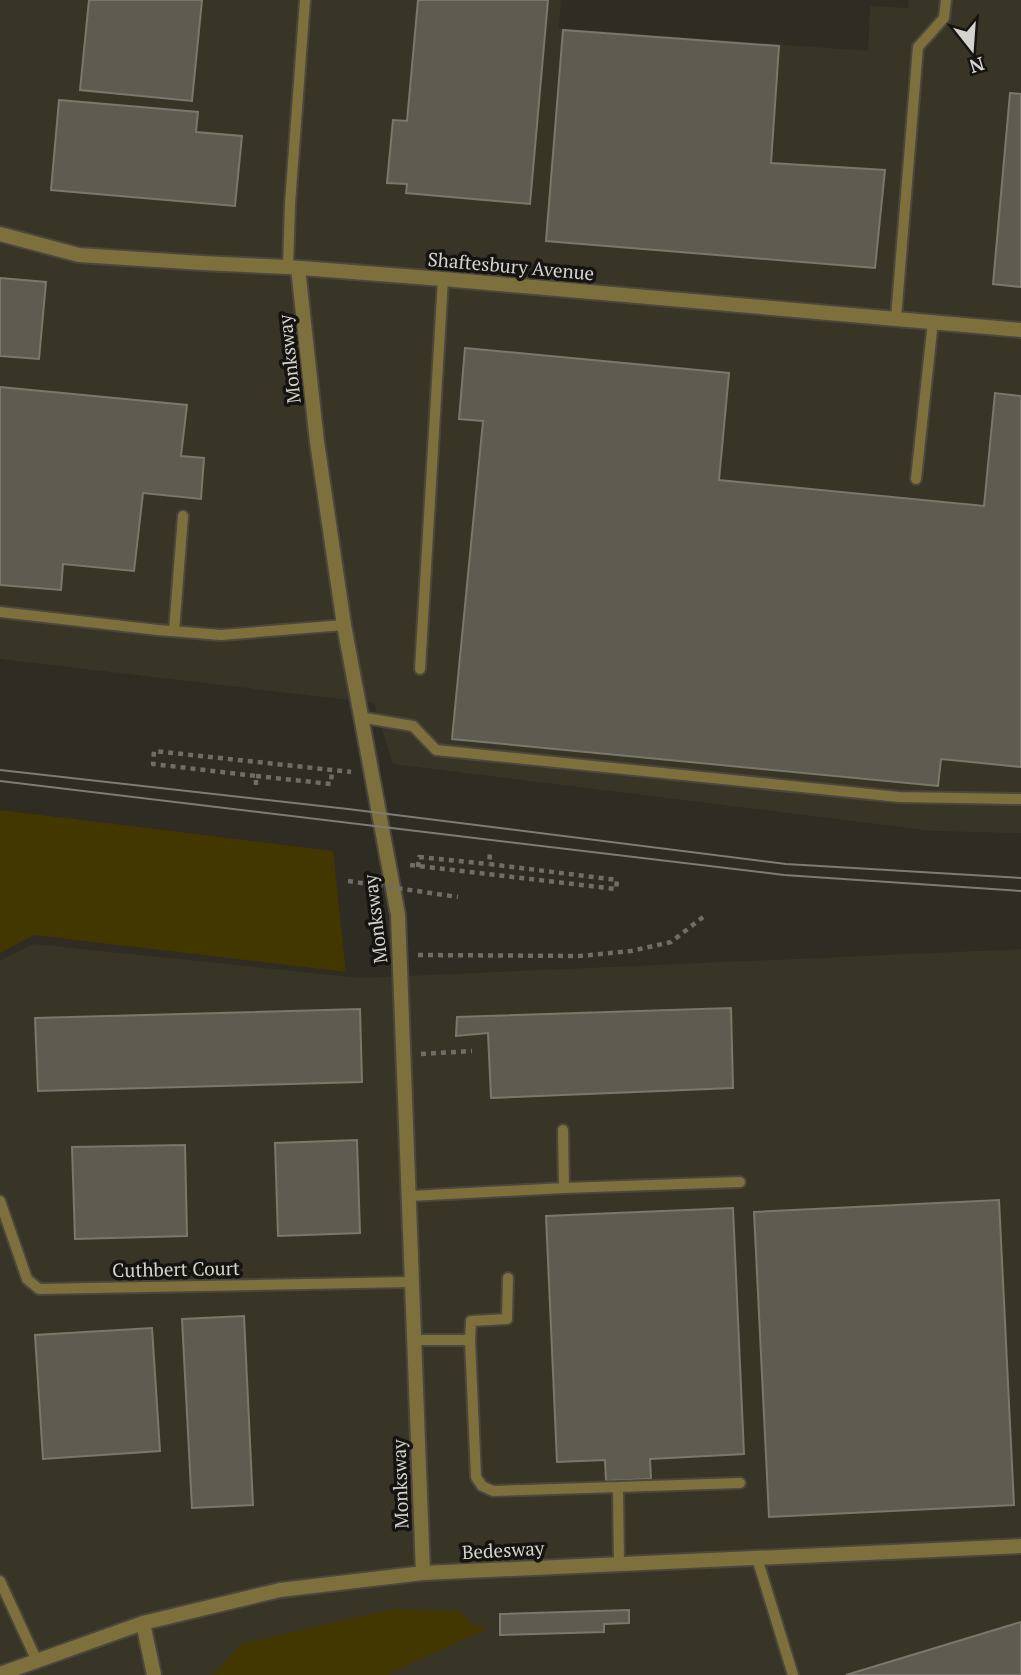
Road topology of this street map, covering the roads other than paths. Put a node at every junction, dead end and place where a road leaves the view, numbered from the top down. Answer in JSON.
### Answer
{"nodes":[{"id":1,"x":305,"y":0,"type":"edge"},
{"id":2,"x":946,"y":0,"type":"edge"},
{"id":3,"x":0,"y":234,"type":"edge"},
{"id":4,"x":293,"y":267,"type":"junction"},
{"id":5,"x":443,"y":279,"type":"junction"},
{"id":6,"x":895,"y":318,"type":"junction"},
{"id":7,"x":933,"y":321,"type":"junction"},
{"id":8,"x":1021,"y":330,"type":"edge"},
{"id":9,"x":916,"y":478,"type":"dead end"},
{"id":10,"x":183,"y":516,"type":"dead end"},
{"id":11,"x":0,"y":612,"type":"edge"},
{"id":12,"x":344,"y":625,"type":"junction"},
{"id":13,"x":174,"y":631,"type":"junction"},
{"id":14,"x":421,"y":669,"type":"dead end"},
{"id":15,"x":360,"y":718,"type":"junction"},
{"id":16,"x":1021,"y":799,"type":"edge"},
{"id":17,"x":563,"y":1130,"type":"dead end"},
{"id":18,"x":740,"y":1182,"type":"dead end"},
{"id":19,"x":565,"y":1188,"type":"junction"},
{"id":20,"x":410,"y":1196,"type":"junction"},
{"id":21,"x":0,"y":1201,"type":"edge"},
{"id":22,"x":508,"y":1278,"type":"dead end"},
{"id":23,"x":411,"y":1282,"type":"junction"},
{"id":24,"x":414,"y":1340,"type":"junction"},
{"id":25,"x":470,"y":1340,"type":"junction"},
{"id":26,"x":740,"y":1483,"type":"dead end"},
{"id":27,"x":618,"y":1487,"type":"junction"},
{"id":28,"x":1021,"y":1546,"type":"edge"},
{"id":29,"x":757,"y":1558,"type":"junction"},
{"id":30,"x":620,"y":1564,"type":"junction"},
{"id":31,"x":423,"y":1573,"type":"junction"},
{"id":32,"x":0,"y":1581,"type":"edge"},
{"id":33,"x":142,"y":1623,"type":"junction"},
{"id":34,"x":37,"y":1661,"type":"junction"},
{"id":35,"x":0,"y":1674,"type":"edge"},
{"id":36,"x":154,"y":1675,"type":"edge"},
{"id":37,"x":793,"y":1675,"type":"edge"}],
"edges":[{"from":1,"to":4,"type":"lane"},
{"from":2,"to":6,"type":"lane"},
{"from":3,"to":4,"type":"street","name":"Shaftesbury Avenue"},
{"from":4,"to":5,"type":"street","name":"Shaftesbury Avenue"},
{"from":4,"to":12,"type":"street","name":"Monksway"},
{"from":5,"to":6,"type":"street","name":"Shaftesbury Avenue"},
{"from":5,"to":14,"type":"lane"},
{"from":6,"to":7,"type":"street","name":"Shaftesbury Avenue"},
{"from":7,"to":8,"type":"street","name":"Shaftesbury Avenue"},
{"from":7,"to":9,"type":"lane"},
{"from":10,"to":13,"type":"lane"},
{"from":11,"to":13,"type":"lane"},
{"from":12,"to":13,"type":"lane"},
{"from":12,"to":15,"type":"street","name":"Monksway"},
{"from":15,"to":16,"type":"lane"},
{"from":15,"to":20,"type":"street","name":"Monksway"},
{"from":17,"to":19,"type":"lane"},
{"from":18,"to":19,"type":"lane"},
{"from":19,"to":20,"type":"lane"},
{"from":20,"to":23,"type":"street","name":"Monksway"},
{"from":21,"to":23,"type":"lane","name":"Cuthbert Court"},
{"from":22,"to":25,"type":"lane"},
{"from":23,"to":24,"type":"street","name":"Monksway"},
{"from":24,"to":25,"type":"lane"},
{"from":24,"to":31,"type":"street","name":"Monksway"},
{"from":25,"to":27,"type":"lane"},
{"from":26,"to":27,"type":"lane"},
{"from":27,"to":30,"type":"lane"},
{"from":28,"to":29,"type":"street","name":"Bedesway"},
{"from":29,"to":30,"type":"street","name":"Bedesway"},
{"from":29,"to":37,"type":"lane"},
{"from":30,"to":31,"type":"street","name":"Bedesway"},
{"from":31,"to":33,"type":"street","name":"Bedesway"},
{"from":32,"to":34,"type":"lane"},
{"from":33,"to":34,"type":"street","name":"Bedesway"},
{"from":33,"to":36,"type":"street"},
{"from":34,"to":35,"type":"street","name":"Bedesway"}]}
